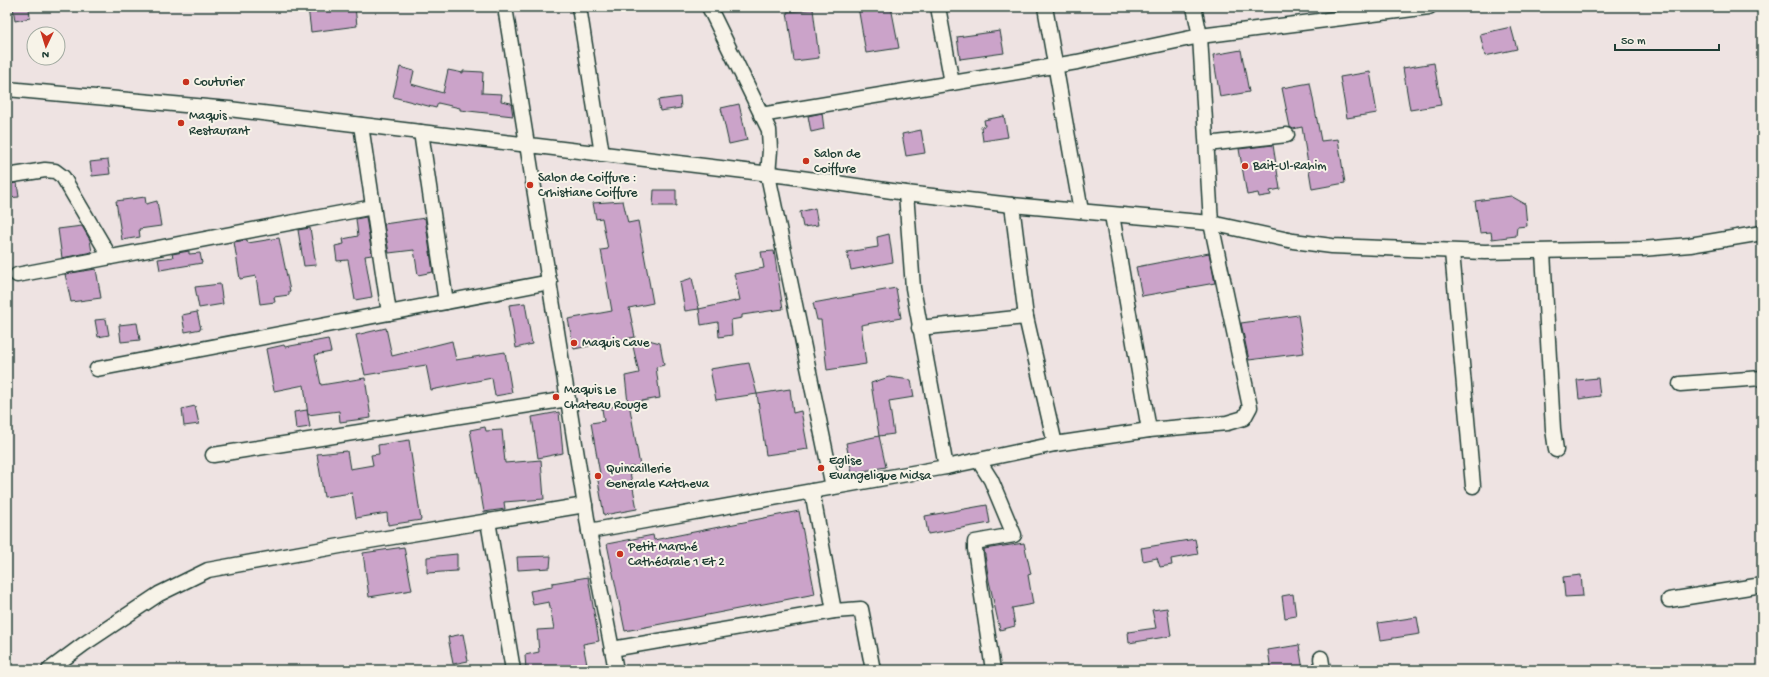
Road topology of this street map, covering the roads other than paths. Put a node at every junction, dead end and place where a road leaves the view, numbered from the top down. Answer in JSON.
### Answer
{"nodes":[{"id":1,"x":505,"y":7,"type":"edge"},
{"id":2,"x":579,"y":7,"type":"edge"},
{"id":3,"x":709,"y":7,"type":"edge"},
{"id":4,"x":938,"y":7,"type":"edge"},
{"id":5,"x":1045,"y":7,"type":"edge"},
{"id":6,"x":1194,"y":7,"type":"edge"},
{"id":7,"x":1429,"y":7,"type":"edge"},
{"id":8,"x":1200,"y":36,"type":"junction"},
{"id":9,"x":1055,"y":66,"type":"junction"},
{"id":10,"x":952,"y":83,"type":"junction"},
{"id":11,"x":7,"y":89,"type":"edge"},
{"id":12,"x":761,"y":115,"type":"junction"},
{"id":13,"x":361,"y":125,"type":"junction"},
{"id":14,"x":421,"y":132,"type":"junction"},
{"id":15,"x":1287,"y":135,"type":"dead end"},
{"id":16,"x":1207,"y":144,"type":"junction"},
{"id":17,"x":528,"y":145,"type":"junction"},
{"id":18,"x":602,"y":154,"type":"junction"},
{"id":19,"x":768,"y":175,"type":"junction"},
{"id":20,"x":7,"y":176,"type":"edge"},
{"id":21,"x":906,"y":194,"type":"junction"},
{"id":22,"x":1012,"y":206,"type":"junction"},
{"id":23,"x":373,"y":207,"type":"junction"},
{"id":24,"x":1081,"y":210,"type":"junction"},
{"id":25,"x":1112,"y":214,"type":"junction"},
{"id":26,"x":1211,"y":223,"type":"junction"},
{"id":27,"x":1762,"y":233,"type":"edge"},
{"id":28,"x":1452,"y":252,"type":"junction"},
{"id":29,"x":1543,"y":252,"type":"junction"},
{"id":30,"x":110,"y":257,"type":"junction"},
{"id":31,"x":17,"y":275,"type":"dead end"},
{"id":32,"x":550,"y":282,"type":"junction"},
{"id":33,"x":446,"y":302,"type":"junction"},
{"id":34,"x":389,"y":313,"type":"junction"},
{"id":35,"x":1026,"y":317,"type":"junction"},
{"id":36,"x":920,"y":328,"type":"junction"},
{"id":37,"x":97,"y":369,"type":"dead end"},
{"id":38,"x":1762,"y":378,"type":"edge"},
{"id":39,"x":1680,"y":384,"type":"dead end"},
{"id":40,"x":568,"y":400,"type":"junction"},
{"id":41,"x":1149,"y":430,"type":"junction"},
{"id":42,"x":1055,"y":444,"type":"junction"},
{"id":43,"x":1556,"y":450,"type":"dead end"},
{"id":44,"x":213,"y":455,"type":"dead end"},
{"id":45,"x":979,"y":461,"type":"junction"},
{"id":46,"x":946,"y":467,"type":"junction"},
{"id":47,"x":1473,"y":486,"type":"dead end"},
{"id":48,"x":833,"y":487,"type":"junction"},
{"id":49,"x":812,"y":491,"type":"junction"},
{"id":50,"x":585,"y":505,"type":"junction"},
{"id":51,"x":488,"y":521,"type":"junction"},
{"id":52,"x":589,"y":531,"type":"junction"},
{"id":53,"x":1762,"y":585,"type":"edge"},
{"id":54,"x":1669,"y":600,"type":"dead end"},
{"id":55,"x":834,"y":611,"type":"junction"},
{"id":56,"x":612,"y":649,"type":"junction"},
{"id":57,"x":49,"y":670,"type":"edge"},
{"id":58,"x":513,"y":670,"type":"edge"},
{"id":59,"x":616,"y":670,"type":"edge"},
{"id":60,"x":873,"y":670,"type":"edge"},
{"id":61,"x":992,"y":670,"type":"edge"}],
"edges":[{"from":1,"to":17,"type":"street"},
{"from":2,"to":18,"type":"street"},
{"from":3,"to":12,"type":"street"},
{"from":4,"to":10,"type":"street"},
{"from":5,"to":9,"type":"street"},
{"from":6,"to":8,"type":"street"},
{"from":7,"to":8,"type":"street"},
{"from":8,"to":9,"type":"street"},
{"from":8,"to":16,"type":"street"},
{"from":9,"to":10,"type":"street"},
{"from":9,"to":24,"type":"street"},
{"from":10,"to":12,"type":"street"},
{"from":11,"to":13,"type":"street"},
{"from":12,"to":19,"type":"street"},
{"from":13,"to":14,"type":"street"},
{"from":13,"to":23,"type":"street"},
{"from":14,"to":17,"type":"street"},
{"from":14,"to":33,"type":"street"},
{"from":15,"to":16,"type":"street"},
{"from":16,"to":26,"type":"street"},
{"from":17,"to":18,"type":"street"},
{"from":17,"to":32,"type":"street"},
{"from":18,"to":19,"type":"street"},
{"from":19,"to":21,"type":"street"},
{"from":19,"to":48,"type":"street"},
{"from":20,"to":30,"type":"street"},
{"from":21,"to":22,"type":"street"},
{"from":21,"to":36,"type":"street"},
{"from":22,"to":24,"type":"street"},
{"from":22,"to":35,"type":"street"},
{"from":23,"to":30,"type":"street"},
{"from":23,"to":34,"type":"street"},
{"from":24,"to":25,"type":"street"},
{"from":25,"to":26,"type":"street"},
{"from":25,"to":41,"type":"street"},
{"from":26,"to":28,"type":"street"},
{"from":26,"to":41,"type":"street"},
{"from":27,"to":29,"type":"street"},
{"from":28,"to":29,"type":"street"},
{"from":28,"to":47,"type":"street"},
{"from":29,"to":43,"type":"street"},
{"from":30,"to":31,"type":"street"},
{"from":32,"to":33,"type":"street"},
{"from":32,"to":40,"type":"street"},
{"from":33,"to":34,"type":"street"},
{"from":34,"to":37,"type":"street"},
{"from":35,"to":36,"type":"street"},
{"from":35,"to":42,"type":"street"},
{"from":36,"to":46,"type":"street"},
{"from":38,"to":39,"type":"street"},
{"from":40,"to":44,"type":"street"},
{"from":40,"to":50,"type":"street"},
{"from":41,"to":42,"type":"street"},
{"from":42,"to":45,"type":"street"},
{"from":45,"to":46,"type":"street"},
{"from":45,"to":61,"type":"street"},
{"from":46,"to":48,"type":"street"},
{"from":48,"to":49,"type":"street"},
{"from":49,"to":52,"type":"street"},
{"from":49,"to":55,"type":"street"},
{"from":50,"to":51,"type":"street"},
{"from":50,"to":52,"type":"street"},
{"from":51,"to":57,"type":"street"},
{"from":51,"to":58,"type":"street"},
{"from":52,"to":56,"type":"street"},
{"from":53,"to":54,"type":"street"},
{"from":55,"to":56,"type":"street"},
{"from":55,"to":60,"type":"street"},
{"from":56,"to":59,"type":"street"}]}
